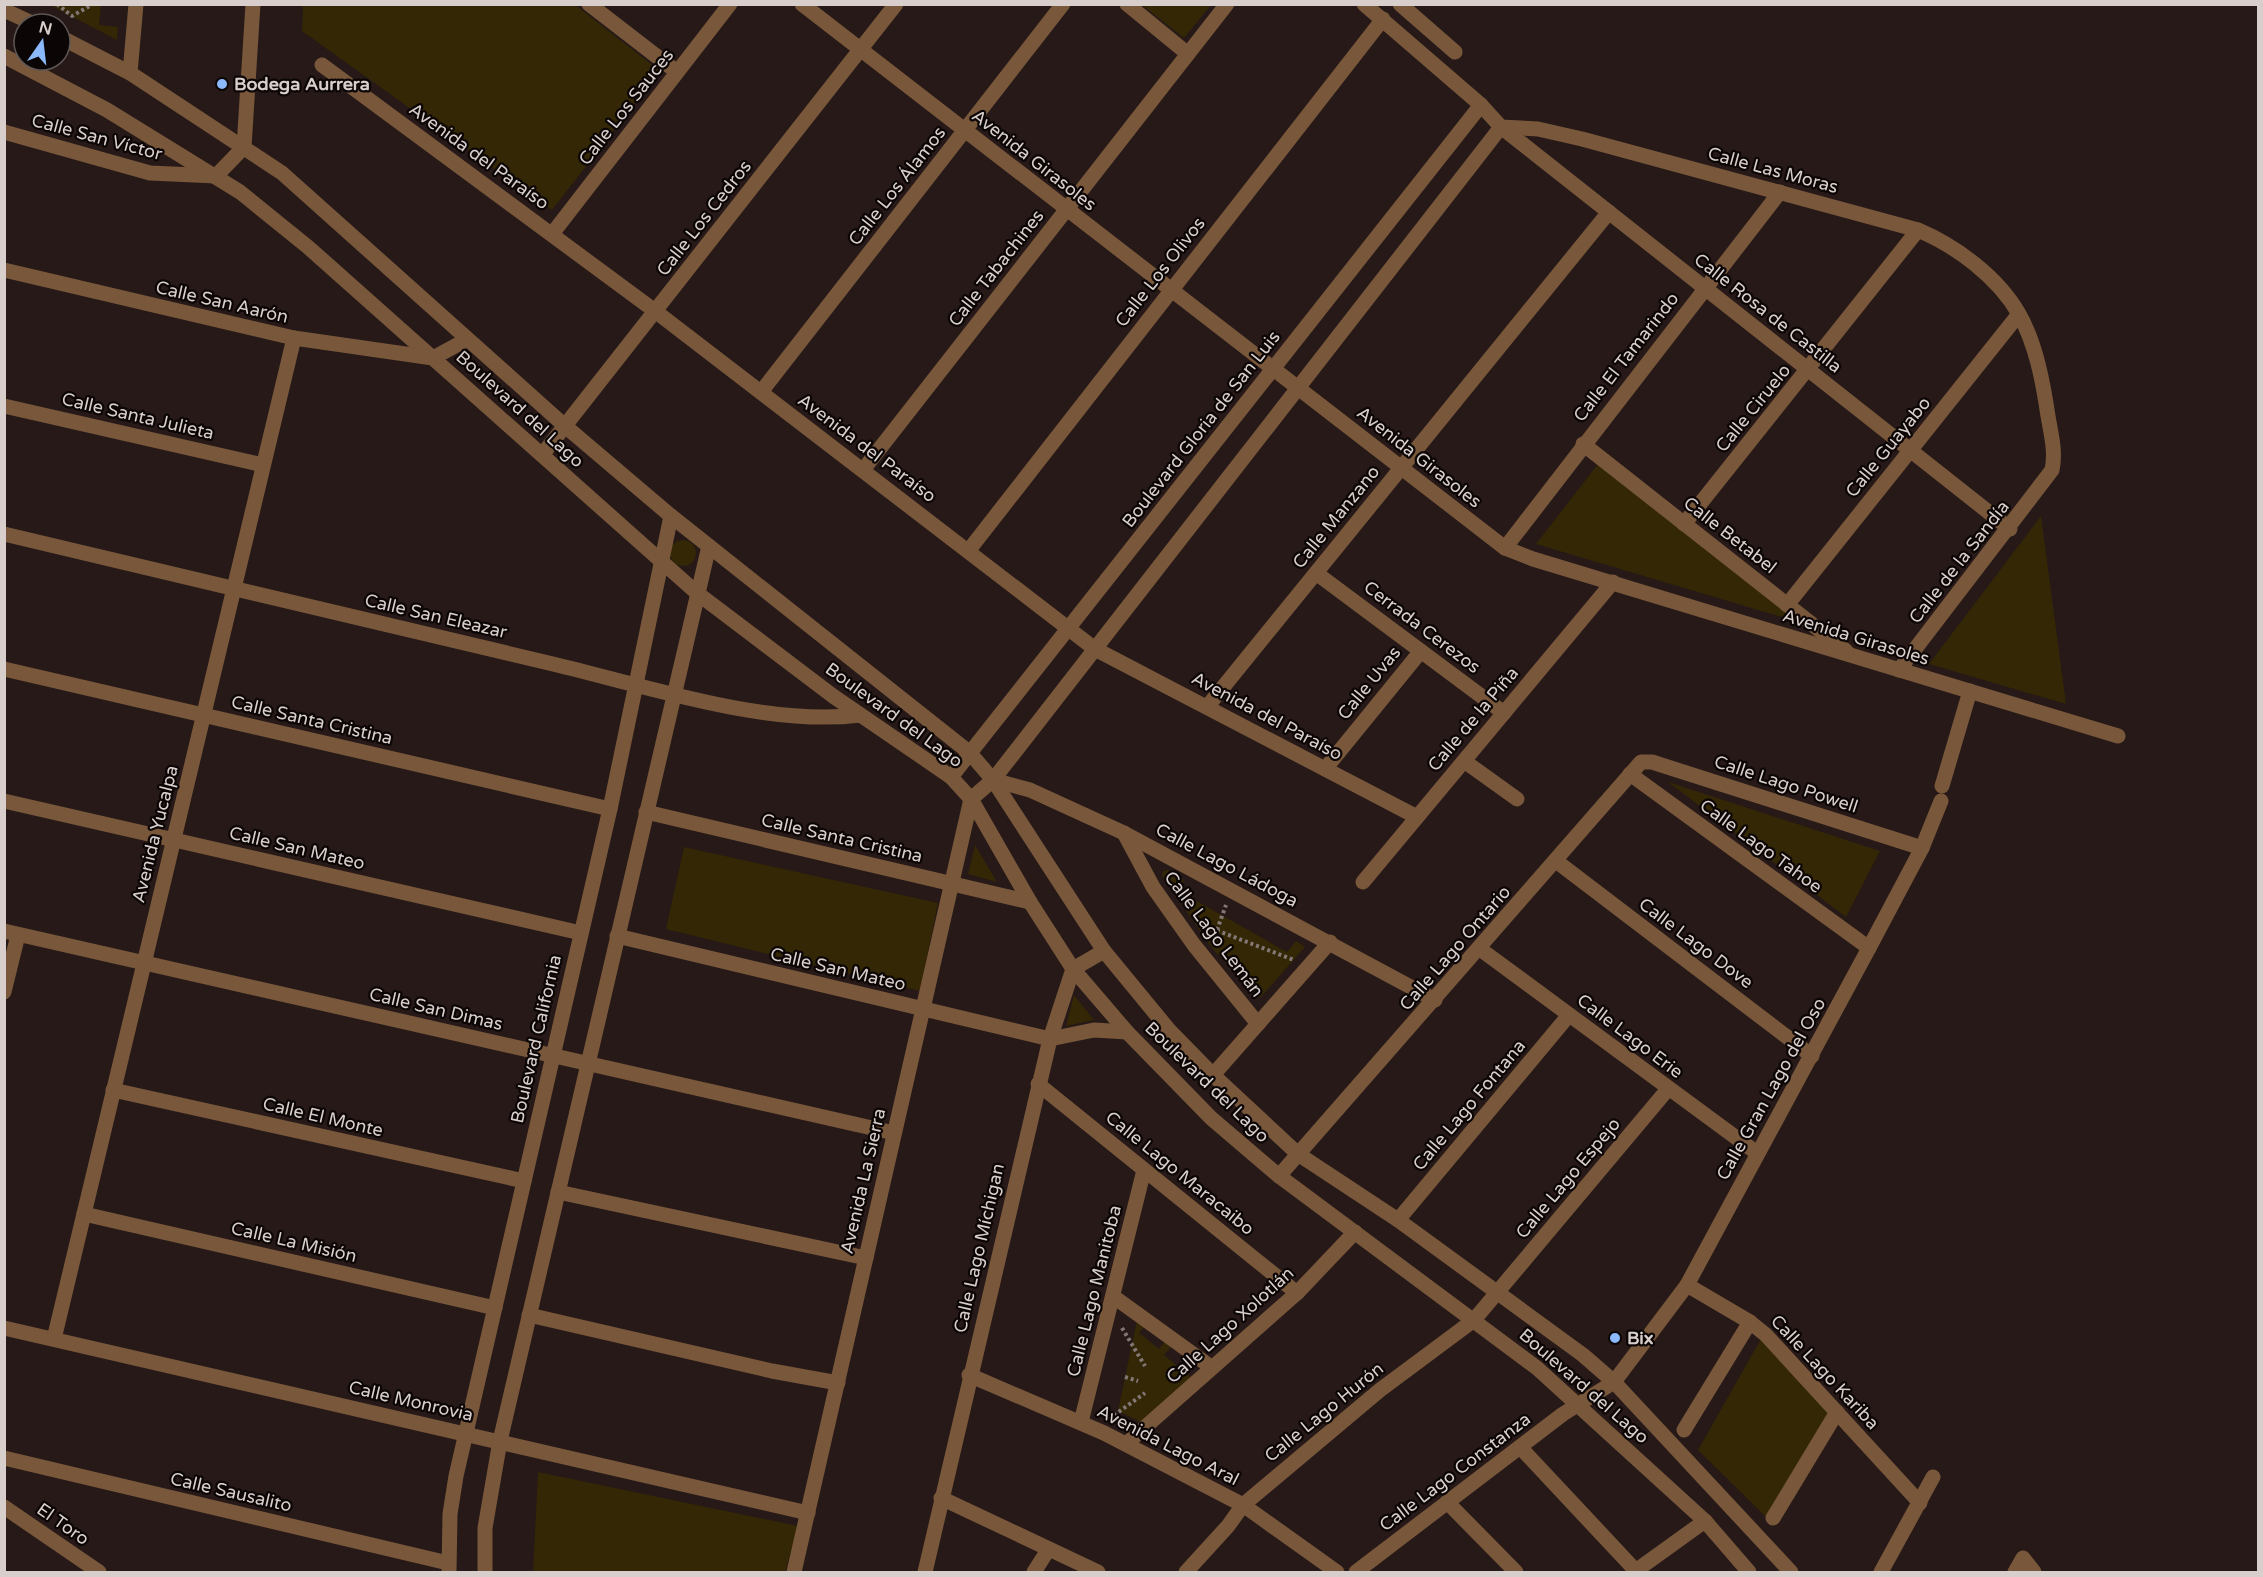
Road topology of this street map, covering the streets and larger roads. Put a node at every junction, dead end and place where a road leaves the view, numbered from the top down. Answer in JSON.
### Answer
{"nodes":[{"id":1,"x":136,"y":4,"type":"edge"},
{"id":2,"x":589,"y":4,"type":"edge"},
{"id":3,"x":730,"y":4,"type":"edge"},
{"id":4,"x":802,"y":4,"type":"edge"},
{"id":5,"x":896,"y":4,"type":"edge"},
{"id":6,"x":1064,"y":4,"type":"edge"},
{"id":7,"x":1127,"y":4,"type":"edge"},
{"id":8,"x":1227,"y":4,"type":"edge"},
{"id":9,"x":1364,"y":4,"type":"edge"},
{"id":10,"x":1400,"y":4,"type":"edge"},
{"id":11,"x":256,"y":6,"type":"edge"},
{"id":12,"x":1383,"y":19,"type":"junction"},
{"id":13,"x":72,"y":43,"type":"edge"},
{"id":14,"x":861,"y":50,"type":"junction"},
{"id":15,"x":1455,"y":52,"type":"dead end"},
{"id":16,"x":1188,"y":54,"type":"junction"},
{"id":17,"x":4,"y":56,"type":"edge"},
{"id":18,"x":322,"y":65,"type":"dead end"},
{"id":19,"x":677,"y":72,"type":"junction"},
{"id":20,"x":130,"y":73,"type":"junction"},
{"id":21,"x":1480,"y":105,"type":"junction"},
{"id":22,"x":1501,"y":127,"type":"junction"},
{"id":23,"x":966,"y":131,"type":"junction"},
{"id":24,"x":4,"y":132,"type":"edge"},
{"id":25,"x":244,"y":147,"type":"junction"},
{"id":26,"x":216,"y":176,"type":"junction"},
{"id":27,"x":1780,"y":192,"type":"junction"},
{"id":28,"x":1067,"y":209,"type":"junction"},
{"id":29,"x":1610,"y":212,"type":"junction"},
{"id":30,"x":1918,"y":230,"type":"junction"},
{"id":31,"x":552,"y":234,"type":"junction"},
{"id":32,"x":4,"y":270,"type":"edge"},
{"id":33,"x":1705,"y":288,"type":"junction"},
{"id":34,"x":1171,"y":290,"type":"junction"},
{"id":35,"x":655,"y":311,"type":"junction"},
{"id":36,"x":2019,"y":314,"type":"junction"},
{"id":37,"x":294,"y":338,"type":"junction"},
{"id":38,"x":466,"y":340,"type":"junction"},
{"id":39,"x":433,"y":358,"type":"junction"},
{"id":40,"x":1273,"y":369,"type":"junction"},
{"id":41,"x":1809,"y":370,"type":"junction"},
{"id":42,"x":1298,"y":388,"type":"junction"},
{"id":43,"x":761,"y":392,"type":"junction"},
{"id":44,"x":4,"y":406,"type":"edge"},
{"id":45,"x":564,"y":426,"type":"junction"},
{"id":46,"x":1582,"y":444,"type":"junction"},
{"id":47,"x":1910,"y":450,"type":"junction"},
{"id":48,"x":542,"y":455,"type":"junction"},
{"id":49,"x":263,"y":465,"type":"junction"},
{"id":50,"x":1401,"y":468,"type":"junction"},
{"id":51,"x":863,"y":470,"type":"junction"},
{"id":52,"x":2050,"y":477,"type":"joint"},
{"id":53,"x":671,"y":516,"type":"junction"},
{"id":54,"x":1684,"y":524,"type":"junction"},
{"id":55,"x":2010,"y":529,"type":"junction"},
{"id":56,"x":4,"y":534,"type":"edge"},
{"id":57,"x":709,"y":546,"type":"junction"},
{"id":58,"x":1505,"y":548,"type":"junction"},
{"id":59,"x":969,"y":550,"type":"junction"},
{"id":60,"x":661,"y":560,"type":"junction"},
{"id":61,"x":1316,"y":573,"type":"junction"},
{"id":62,"x":1613,"y":582,"type":"junction"},
{"id":63,"x":234,"y":589,"type":"junction"},
{"id":64,"x":698,"y":593,"type":"junction"},
{"id":65,"x":1787,"y":604,"type":"junction"},
{"id":66,"x":1069,"y":628,"type":"junction"},
{"id":67,"x":1095,"y":649,"type":"junction"},
{"id":68,"x":1421,"y":651,"type":"junction"},
{"id":69,"x":1853,"y":657,"type":"junction"},
{"id":70,"x":4,"y":669,"type":"edge"},
{"id":71,"x":1899,"y":670,"type":"junction"},
{"id":72,"x":637,"y":684,"type":"junction"},
{"id":73,"x":1970,"y":691,"type":"junction"},
{"id":74,"x":674,"y":694,"type":"junction"},
{"id":75,"x":1207,"y":707,"type":"junction"},
{"id":76,"x":1504,"y":712,"type":"junction"},
{"id":77,"x":204,"y":715,"type":"junction"},
{"id":78,"x":860,"y":715,"type":"junction"},
{"id":79,"x":2118,"y":736,"type":"dead end"},
{"id":80,"x":970,"y":753,"type":"junction"},
{"id":81,"x":1464,"y":761,"type":"junction"},
{"id":82,"x":1325,"y":769,"type":"junction"},
{"id":83,"x":1633,"y":770,"type":"junction"},
{"id":84,"x":951,"y":777,"type":"junction"},
{"id":85,"x":993,"y":780,"type":"junction"},
{"id":86,"x":971,"y":799,"type":"junction"},
{"id":87,"x":1518,"y":799,"type":"dead end"},
{"id":88,"x":4,"y":801,"type":"edge"},
{"id":89,"x":610,"y":809,"type":"junction"},
{"id":90,"x":646,"y":812,"type":"junction"},
{"id":91,"x":1417,"y":817,"type":"junction"},
{"id":92,"x":1124,"y":833,"type":"junction"},
{"id":93,"x":174,"y":840,"type":"junction"},
{"id":94,"x":1922,"y":848,"type":"junction"},
{"id":95,"x":1556,"y":861,"type":"junction"},
{"id":96,"x":1363,"y":882,"type":"dead end"},
{"id":97,"x":951,"y":884,"type":"junction"},
{"id":98,"x":1030,"y":902,"type":"junction"},
{"id":99,"x":11,"y":933,"type":"edge"},
{"id":100,"x":581,"y":933,"type":"junction"},
{"id":101,"x":617,"y":936,"type":"junction"},
{"id":102,"x":1330,"y":942,"type":"junction"},
{"id":103,"x":1869,"y":948,"type":"junction"},
{"id":104,"x":1480,"y":949,"type":"junction"},
{"id":105,"x":1104,"y":951,"type":"junction"},
{"id":106,"x":144,"y":963,"type":"junction"},
{"id":107,"x":1073,"y":969,"type":"junction"},
{"id":108,"x":4,"y":992,"type":"edge"},
{"id":109,"x":1435,"y":1000,"type":"junction"},
{"id":110,"x":923,"y":1009,"type":"junction"},
{"id":111,"x":1569,"y":1015,"type":"junction"},
{"id":112,"x":1258,"y":1024,"type":"junction"},
{"id":113,"x":1127,"y":1032,"type":"junction"},
{"id":114,"x":1050,"y":1039,"type":"junction"},
{"id":115,"x":553,"y":1056,"type":"junction"},
{"id":116,"x":1812,"y":1056,"type":"junction"},
{"id":117,"x":587,"y":1064,"type":"junction"},
{"id":118,"x":1213,"y":1075,"type":"junction"},
{"id":119,"x":1038,"y":1084,"type":"junction"},
{"id":120,"x":1668,"y":1089,"type":"junction"},
{"id":121,"x":113,"y":1090,"type":"junction"},
{"id":122,"x":894,"y":1133,"type":"junction"},
{"id":123,"x":1298,"y":1154,"type":"junction"},
{"id":124,"x":1757,"y":1154,"type":"junction"},
{"id":125,"x":1144,"y":1170,"type":"junction"},
{"id":126,"x":1279,"y":1176,"type":"junction"},
{"id":127,"x":524,"y":1181,"type":"junction"},
{"id":128,"x":558,"y":1191,"type":"junction"},
{"id":129,"x":84,"y":1214,"type":"junction"},
{"id":130,"x":1398,"y":1220,"type":"junction"},
{"id":131,"x":1356,"y":1232,"type":"junction"},
{"id":132,"x":866,"y":1258,"type":"junction"},
{"id":133,"x":1687,"y":1286,"type":"junction"},
{"id":134,"x":1497,"y":1292,"type":"junction"},
{"id":135,"x":1297,"y":1293,"type":"junction"},
{"id":136,"x":1112,"y":1303,"type":"junction"},
{"id":137,"x":495,"y":1308,"type":"junction"},
{"id":138,"x":529,"y":1315,"type":"junction"},
{"id":139,"x":1474,"y":1320,"type":"junction"},
{"id":140,"x":1750,"y":1322,"type":"junction"},
{"id":141,"x":4,"y":1328,"type":"edge"},
{"id":142,"x":54,"y":1339,"type":"junction"},
{"id":143,"x":1211,"y":1368,"type":"junction"},
{"id":144,"x":969,"y":1375,"type":"junction"},
{"id":145,"x":1614,"y":1382,"type":"junction"},
{"id":146,"x":838,"y":1383,"type":"junction"},
{"id":147,"x":1579,"y":1404,"type":"junction"},
{"id":148,"x":1837,"y":1412,"type":"junction"},
{"id":149,"x":1081,"y":1422,"type":"junction"},
{"id":150,"x":1684,"y":1430,"type":"dead end"},
{"id":151,"x":465,"y":1434,"type":"junction"},
{"id":152,"x":500,"y":1441,"type":"junction"},
{"id":153,"x":1126,"y":1444,"type":"junction"},
{"id":154,"x":1520,"y":1447,"type":"junction"},
{"id":155,"x":4,"y":1458,"type":"edge"},
{"id":156,"x":1933,"y":1478,"type":"dead end"},
{"id":157,"x":940,"y":1498,"type":"junction"},
{"id":158,"x":1447,"y":1502,"type":"junction"},
{"id":159,"x":1920,"y":1503,"type":"junction"},
{"id":160,"x":1243,"y":1505,"type":"junction"},
{"id":161,"x":4,"y":1507,"type":"edge"},
{"id":162,"x":808,"y":1513,"type":"junction"},
{"id":163,"x":1773,"y":1518,"type":"dead end"},
{"id":164,"x":1705,"y":1521,"type":"junction"},
{"id":165,"x":1048,"y":1550,"type":"junction"},
{"id":166,"x":448,"y":1568,"type":"edge"},
{"id":167,"x":99,"y":1572,"type":"edge"},
{"id":168,"x":485,"y":1572,"type":"edge"},
{"id":169,"x":794,"y":1572,"type":"edge"},
{"id":170,"x":925,"y":1572,"type":"edge"},
{"id":171,"x":1034,"y":1572,"type":"edge"},
{"id":172,"x":1098,"y":1572,"type":"edge"},
{"id":173,"x":1186,"y":1572,"type":"edge"},
{"id":174,"x":1337,"y":1572,"type":"edge"},
{"id":175,"x":1356,"y":1572,"type":"edge"},
{"id":176,"x":1516,"y":1572,"type":"edge"},
{"id":177,"x":1635,"y":1572,"type":"edge"},
{"id":178,"x":1749,"y":1572,"type":"edge"},
{"id":179,"x":1791,"y":1572,"type":"edge"},
{"id":180,"x":1881,"y":1572,"type":"edge"},
{"id":181,"x":2015,"y":1572,"type":"edge"},
{"id":182,"x":2034,"y":1572,"type":"edge"}],
"edges":[{"from":1,"to":20,"type":"street"},
{"from":2,"to":19,"type":"street"},
{"from":3,"to":19,"type":"street","name":"Calle Los Sauces"},
{"from":4,"to":14,"type":"street","name":"Avenida Girasoles"},
{"from":5,"to":14,"type":"street","name":"Calle Los Cedros"},
{"from":6,"to":23,"type":"street","name":"Calle Los Álamos"},
{"from":7,"to":16,"type":"street"},
{"from":8,"to":16,"type":"street","name":"Calle Tabachines"},
{"from":9,"to":12,"type":"street"},
{"from":10,"to":15,"type":"street"},
{"from":11,"to":25,"type":"street"},
{"from":12,"to":21,"type":"street"},
{"from":12,"to":34,"type":"street","name":"Calle Los Olivos"},
{"from":13,"to":20,"type":"street","name":"Boulevard del Lago"},
{"from":14,"to":23,"type":"street","name":"Avenida Girasoles"},
{"from":14,"to":35,"type":"street","name":"Calle Los Cedros"},
{"from":16,"to":28,"type":"street","name":"Calle Tabachines"},
{"from":17,"to":26,"type":"street","name":"Boulevard del Lago"},
{"from":18,"to":31,"type":"street","name":"Avenida del Paraíso"},
{"from":19,"to":31,"type":"street","name":"Calle Los Sauces"},
{"from":20,"to":25,"type":"street","name":"Boulevard del Lago"},
{"from":21,"to":22,"type":"street"},
{"from":21,"to":40,"type":"street","name":"Boulevard Gloria de San Luis"},
{"from":22,"to":27,"type":"street","name":"Calle Las Moras"},
{"from":22,"to":29,"type":"street","name":"Calle Rosa de Castilla"},
{"from":22,"to":42,"type":"street"},
{"from":23,"to":28,"type":"street","name":"Avenida Girasoles"},
{"from":23,"to":43,"type":"street","name":"Calle Los Álamos"},
{"from":24,"to":26,"type":"street","name":"Calle San Víctor"},
{"from":25,"to":26,"type":"street"},
{"from":25,"to":38,"type":"street","name":"Boulevard del Lago"},
{"from":26,"to":39,"type":"street","name":"Boulevard del Lago"},
{"from":27,"to":30,"type":"street","name":"Calle Las Moras"},
{"from":27,"to":33,"type":"street","name":"Calle El Tamarindo"},
{"from":28,"to":34,"type":"street","name":"Avenida Girasoles"},
{"from":28,"to":51,"type":"street","name":"Calle Tabachines"},
{"from":29,"to":33,"type":"street","name":"Calle Rosa de Castilla"},
{"from":29,"to":50,"type":"street","name":"Calle Manzano"},
{"from":30,"to":36,"type":"street","name":"Calle Las Moras"},
{"from":30,"to":41,"type":"street","name":"Calle Ciruelo"},
{"from":31,"to":35,"type":"street","name":"Avenida del Paraíso"},
{"from":32,"to":37,"type":"street","name":"Calle San Aarón"},
{"from":33,"to":41,"type":"street","name":"Calle Rosa de Castilla"},
{"from":33,"to":46,"type":"street","name":"Calle El Tamarindo"},
{"from":34,"to":40,"type":"street","name":"Avenida Girasoles"},
{"from":34,"to":59,"type":"street","name":"Calle Los Olivos"},
{"from":35,"to":43,"type":"street","name":"Avenida del Paraíso"},
{"from":35,"to":45,"type":"street","name":"Calle Los Cedros"},
{"from":36,"to":47,"type":"street","name":"Calle Guayabo"},
{"from":36,"to":52,"type":"street","name":"Calle Las Moras"},
{"from":37,"to":39,"type":"street","name":"Calle San Aarón"},
{"from":37,"to":49,"type":"street","name":"Avenida Yucalpa"},
{"from":38,"to":39,"type":"street"},
{"from":38,"to":45,"type":"street","name":"Boulevard del Lago"},
{"from":39,"to":48,"type":"street","name":"Boulevard del Lago"},
{"from":40,"to":42,"type":"street","name":"Avenida Girasoles"},
{"from":40,"to":66,"type":"street","name":"Boulevard Gloria de San Luis"},
{"from":41,"to":47,"type":"street","name":"Calle Rosa de Castilla"},
{"from":41,"to":54,"type":"street","name":"Calle Ciruelo"},
{"from":42,"to":50,"type":"street","name":"Avenida Girasoles"},
{"from":42,"to":67,"type":"street"},
{"from":43,"to":51,"type":"street","name":"Avenida del Paraíso"},
{"from":44,"to":49,"type":"street","name":"Calle Santa Julieta"},
{"from":45,"to":48,"type":"street","name":"Calle Los Cedros"},
{"from":45,"to":53,"type":"street","name":"Boulevard del Lago"},
{"from":46,"to":54,"type":"street","name":"Calle Betabel"},
{"from":46,"to":58,"type":"street","name":"Calle El Tamarindo"},
{"from":47,"to":55,"type":"street","name":"Calle Rosa de Castilla"},
{"from":47,"to":65,"type":"street","name":"Calle Guayabo"},
{"from":48,"to":60,"type":"street","name":"Boulevard del Lago"},
{"from":49,"to":63,"type":"street","name":"Avenida Yucalpa"},
{"from":50,"to":58,"type":"street","name":"Avenida Girasoles"},
{"from":50,"to":61,"type":"street","name":"Calle Manzano"},
{"from":51,"to":59,"type":"street","name":"Avenida del Paraíso"},
{"from":52,"to":55,"type":"street","name":"Calle de la Sandía"},
{"from":53,"to":57,"type":"street","name":"Boulevard del Lago"},
{"from":53,"to":60,"type":"street","name":"Boulevard California"},
{"from":54,"to":65,"type":"street","name":"Calle Betabel"},
{"from":55,"to":71,"type":"street","name":"Calle de la Sandía"},
{"from":56,"to":63,"type":"street","name":"Calle San Eleazar"},
{"from":57,"to":64,"type":"street"},
{"from":57,"to":80,"type":"street","name":"Boulevard del Lago"},
{"from":58,"to":62,"type":"street","name":"Avenida Girasoles"},
{"from":59,"to":66,"type":"street","name":"Avenida del Paraíso"},
{"from":60,"to":64,"type":"street","name":"Boulevard del Lago"},
{"from":60,"to":72,"type":"street","name":"Boulevard California"},
{"from":61,"to":68,"type":"street","name":"Cerrada Cerezos"},
{"from":61,"to":75,"type":"street","name":"Calle Manzano"},
{"from":62,"to":69,"type":"street","name":"Avenida Girasoles"},
{"from":62,"to":76,"type":"street","name":"Calle de la Piña"},
{"from":63,"to":72,"type":"street","name":"Calle San Eleazar"},
{"from":63,"to":77,"type":"street","name":"Avenida Yucalpa"},
{"from":64,"to":74,"type":"street"},
{"from":64,"to":78,"type":"street","name":"Boulevard del Lago"},
{"from":65,"to":69,"type":"street","name":"Calle Betabel"},
{"from":66,"to":67,"type":"street","name":"Avenida del Paraíso"},
{"from":66,"to":80,"type":"street","name":"Boulevard Gloria de San Luis"},
{"from":67,"to":75,"type":"street","name":"Avenida del Paraíso"},
{"from":67,"to":85,"type":"street"},
{"from":68,"to":76,"type":"street","name":"Cerrada Cerezos"},
{"from":68,"to":82,"type":"street","name":"Calle Uvas"},
{"from":69,"to":71,"type":"street","name":"Avenida Girasoles"},
{"from":70,"to":77,"type":"street","name":"Calle Santa Cristina"},
{"from":71,"to":73,"type":"street","name":"Avenida Girasoles"},
{"from":72,"to":74,"type":"street","name":"Calle San Eleazar"},
{"from":72,"to":89,"type":"street","name":"Boulevard California"},
{"from":73,"to":79,"type":"street","name":"Avenida Girasoles"},
{"from":73,"to":94,"type":"street","name":"Calle Gran Lago del Oso"},
{"from":74,"to":78,"type":"street","name":"Calle San Eleazar"},
{"from":74,"to":90,"type":"street"},
{"from":75,"to":82,"type":"street","name":"Avenida del Paraíso"},
{"from":76,"to":81,"type":"street","name":"Calle de la Piña"},
{"from":77,"to":89,"type":"street","name":"Calle Santa Cristina"},
{"from":77,"to":93,"type":"street","name":"Avenida Yucalpa"},
{"from":78,"to":84,"type":"street","name":"Boulevard del Lago"},
{"from":80,"to":84,"type":"street","name":"Boulevard Gloria de San Luis"},
{"from":80,"to":85,"type":"street","name":"Boulevard del Lago"},
{"from":81,"to":87,"type":"street"},
{"from":81,"to":91,"type":"street","name":"Calle de la Piña"},
{"from":82,"to":91,"type":"street","name":"Avenida del Paraíso"},
{"from":83,"to":94,"type":"street","name":"Calle Lago Powell"},
{"from":83,"to":95,"type":"street","name":"Calle Lago Ontario"},
{"from":83,"to":103,"type":"street","name":"Calle Lago Tahoe"},
{"from":84,"to":86,"type":"street","name":"Boulevard del Lago"},
{"from":85,"to":86,"type":"street"},
{"from":85,"to":92,"type":"street","name":"Calle Lago Ládoga"},
{"from":85,"to":105,"type":"street","name":"Boulevard del Lago"},
{"from":86,"to":97,"type":"street","name":"Avenida La Sierra"},
{"from":86,"to":98,"type":"street","name":"Boulevard del Lago"},
{"from":88,"to":93,"type":"street","name":"Calle San Mateo"},
{"from":89,"to":100,"type":"street","name":"Boulevard California"},
{"from":90,"to":97,"type":"street","name":"Calle Santa Cristina"},
{"from":90,"to":101,"type":"street"},
{"from":91,"to":96,"type":"street","name":"Calle de la Piña"},
{"from":92,"to":102,"type":"street","name":"Calle Lago Ládoga"},
{"from":92,"to":112,"type":"street","name":"Calle Lago Lemán"},
{"from":93,"to":100,"type":"street","name":"Calle San Mateo"},
{"from":93,"to":106,"type":"street","name":"Avenida Yucalpa"},
{"from":94,"to":103,"type":"street","name":"Calle Gran Lago del Oso"},
{"from":95,"to":104,"type":"street","name":"Calle Lago Ontario"},
{"from":95,"to":116,"type":"street","name":"Calle Lago Dove"},
{"from":97,"to":98,"type":"street","name":"Calle Santa Cristina"},
{"from":97,"to":110,"type":"street","name":"Avenida La Sierra"},
{"from":98,"to":107,"type":"street","name":"Boulevard del Lago"},
{"from":99,"to":106,"type":"street","name":"Calle San Dimas"},
{"from":99,"to":108,"type":"street"},
{"from":100,"to":115,"type":"street","name":"Boulevard California"},
{"from":101,"to":110,"type":"street","name":"Calle San Mateo"},
{"from":101,"to":117,"type":"street"},
{"from":102,"to":109,"type":"street","name":"Calle Lago Ládoga"},
{"from":102,"to":112,"type":"street"},
{"from":103,"to":116,"type":"street","name":"Calle Gran Lago del Oso"},
{"from":104,"to":109,"type":"street","name":"Calle Lago Ontario"},
{"from":104,"to":111,"type":"street","name":"Calle Lago Erie"},
{"from":105,"to":107,"type":"street"},
{"from":105,"to":118,"type":"street","name":"Boulevard del Lago"},
{"from":106,"to":115,"type":"street","name":"Calle San Dimas"},
{"from":106,"to":121,"type":"street","name":"Avenida Yucalpa"},
{"from":107,"to":113,"type":"street","name":"Boulevard del Lago"},
{"from":107,"to":114,"type":"street","name":"Calle Lago Míchigan"},
{"from":109,"to":123,"type":"street","name":"Calle Lago Ontario"},
{"from":110,"to":114,"type":"street","name":"Calle San Mateo"},
{"from":110,"to":122,"type":"street","name":"Avenida La Sierra"},
{"from":111,"to":120,"type":"street","name":"Calle Lago Erie"},
{"from":111,"to":130,"type":"street","name":"Calle Lago Fontana"},
{"from":112,"to":118,"type":"street"},
{"from":113,"to":114,"type":"street"},
{"from":113,"to":126,"type":"street","name":"Boulevard del Lago"},
{"from":114,"to":119,"type":"street","name":"Calle Lago Míchigan"},
{"from":115,"to":117,"type":"street","name":"Calle San Dimas"},
{"from":115,"to":127,"type":"street","name":"Boulevard California"},
{"from":116,"to":124,"type":"street","name":"Calle Gran Lago del Oso"},
{"from":117,"to":122,"type":"street","name":"Calle San Dimas"},
{"from":117,"to":128,"type":"street"},
{"from":118,"to":123,"type":"street","name":"Boulevard del Lago"},
{"from":119,"to":125,"type":"street","name":"Calle Lago Maracaibo"},
{"from":119,"to":144,"type":"street","name":"Calle Lago Míchigan"},
{"from":120,"to":124,"type":"street","name":"Calle Lago Erie"},
{"from":120,"to":134,"type":"street","name":"Calle Lago Espejo"},
{"from":121,"to":127,"type":"street","name":"Calle El Monte"},
{"from":121,"to":129,"type":"street","name":"Avenida Yucalpa"},
{"from":122,"to":132,"type":"street","name":"Avenida La Sierra"},
{"from":123,"to":126,"type":"street","name":"Calle Lago Ontario"},
{"from":123,"to":130,"type":"street","name":"Boulevard del Lago"},
{"from":124,"to":133,"type":"street","name":"Calle Gran Lago del Oso"},
{"from":125,"to":135,"type":"street","name":"Calle Lago Maracaibo"},
{"from":125,"to":136,"type":"street","name":"Calle Lago Manitoba"},
{"from":126,"to":131,"type":"street","name":"Boulevard del Lago"},
{"from":127,"to":137,"type":"street","name":"Boulevard California"},
{"from":128,"to":132,"type":"street"},
{"from":128,"to":138,"type":"street"},
{"from":129,"to":137,"type":"street","name":"Calle La Misión"},
{"from":129,"to":142,"type":"street","name":"Avenida Yucalpa"},
{"from":130,"to":134,"type":"street","name":"Boulevard del Lago"},
{"from":131,"to":135,"type":"street","name":"Calle Lago Xolotlán"},
{"from":131,"to":139,"type":"street","name":"Boulevard del Lago"},
{"from":132,"to":146,"type":"street","name":"Avenida La Sierra"},
{"from":133,"to":140,"type":"street","name":"Calle Lago Kariba"},
{"from":133,"to":145,"type":"street","name":"Calle Gran Lago del Oso"},
{"from":134,"to":139,"type":"street","name":"Calle Lago Espejo"},
{"from":134,"to":145,"type":"street","name":"Boulevard del Lago"},
{"from":135,"to":143,"type":"street","name":"Calle Lago Xolotlán"},
{"from":136,"to":143,"type":"street"},
{"from":136,"to":149,"type":"street","name":"Calle Lago Manitoba"},
{"from":137,"to":151,"type":"street","name":"Boulevard California"},
{"from":138,"to":146,"type":"street"},
{"from":138,"to":152,"type":"street"},
{"from":139,"to":147,"type":"street","name":"Boulevard del Lago"},
{"from":139,"to":160,"type":"street","name":"Calle Lago Hurón"},
{"from":140,"to":148,"type":"street","name":"Calle Lago Kariba"},
{"from":140,"to":150,"type":"street"},
{"from":141,"to":142,"type":"street","name":"Calle Monrovia"},
{"from":142,"to":151,"type":"street","name":"Calle Monrovia"},
{"from":143,"to":153,"type":"street","name":"Calle Lago Xolotlán"},
{"from":144,"to":149,"type":"street","name":"Avenida Lago Aral"},
{"from":144,"to":157,"type":"street","name":"Calle Lago Míchigan"},
{"from":145,"to":147,"type":"street","name":"Calle Lago Constanza"},
{"from":145,"to":179,"type":"street","name":"Boulevard del Lago"},
{"from":146,"to":162,"type":"street","name":"Avenida La Sierra"},
{"from":147,"to":154,"type":"street","name":"Calle Lago Constanza"},
{"from":147,"to":164,"type":"street","name":"Boulevard del Lago"},
{"from":148,"to":159,"type":"street","name":"Calle Lago Kariba"},
{"from":148,"to":163,"type":"street"},
{"from":149,"to":153,"type":"street","name":"Avenida Lago Aral"},
{"from":151,"to":152,"type":"street","name":"Calle Monrovia"},
{"from":151,"to":166,"type":"street","name":"Boulevard California"},
{"from":152,"to":162,"type":"street","name":"Calle Monrovia"},
{"from":152,"to":168,"type":"street"},
{"from":153,"to":160,"type":"street","name":"Avenida Lago Aral"},
{"from":154,"to":158,"type":"street","name":"Calle Lago Constanza"},
{"from":154,"to":177,"type":"street"},
{"from":155,"to":166,"type":"street","name":"Calle Sausalito"},
{"from":156,"to":159,"type":"street"},
{"from":157,"to":165,"type":"street"},
{"from":157,"to":170,"type":"street","name":"Calle Lago Míchigan"},
{"from":158,"to":175,"type":"street","name":"Calle Lago Constanza"},
{"from":158,"to":176,"type":"street"},
{"from":159,"to":180,"type":"street"},
{"from":160,"to":173,"type":"street","name":"Calle Lago Hurón"},
{"from":160,"to":174,"type":"street","name":"Avenida Lago Aral"},
{"from":161,"to":167,"type":"street","name":"El Toro"},
{"from":162,"to":169,"type":"street","name":"Avenida La Sierra"},
{"from":164,"to":177,"type":"street"},
{"from":164,"to":178,"type":"street","name":"Boulevard del Lago"},
{"from":165,"to":171,"type":"street"},
{"from":165,"to":172,"type":"street"},
{"from":181,"to":182,"type":"street"}]}
